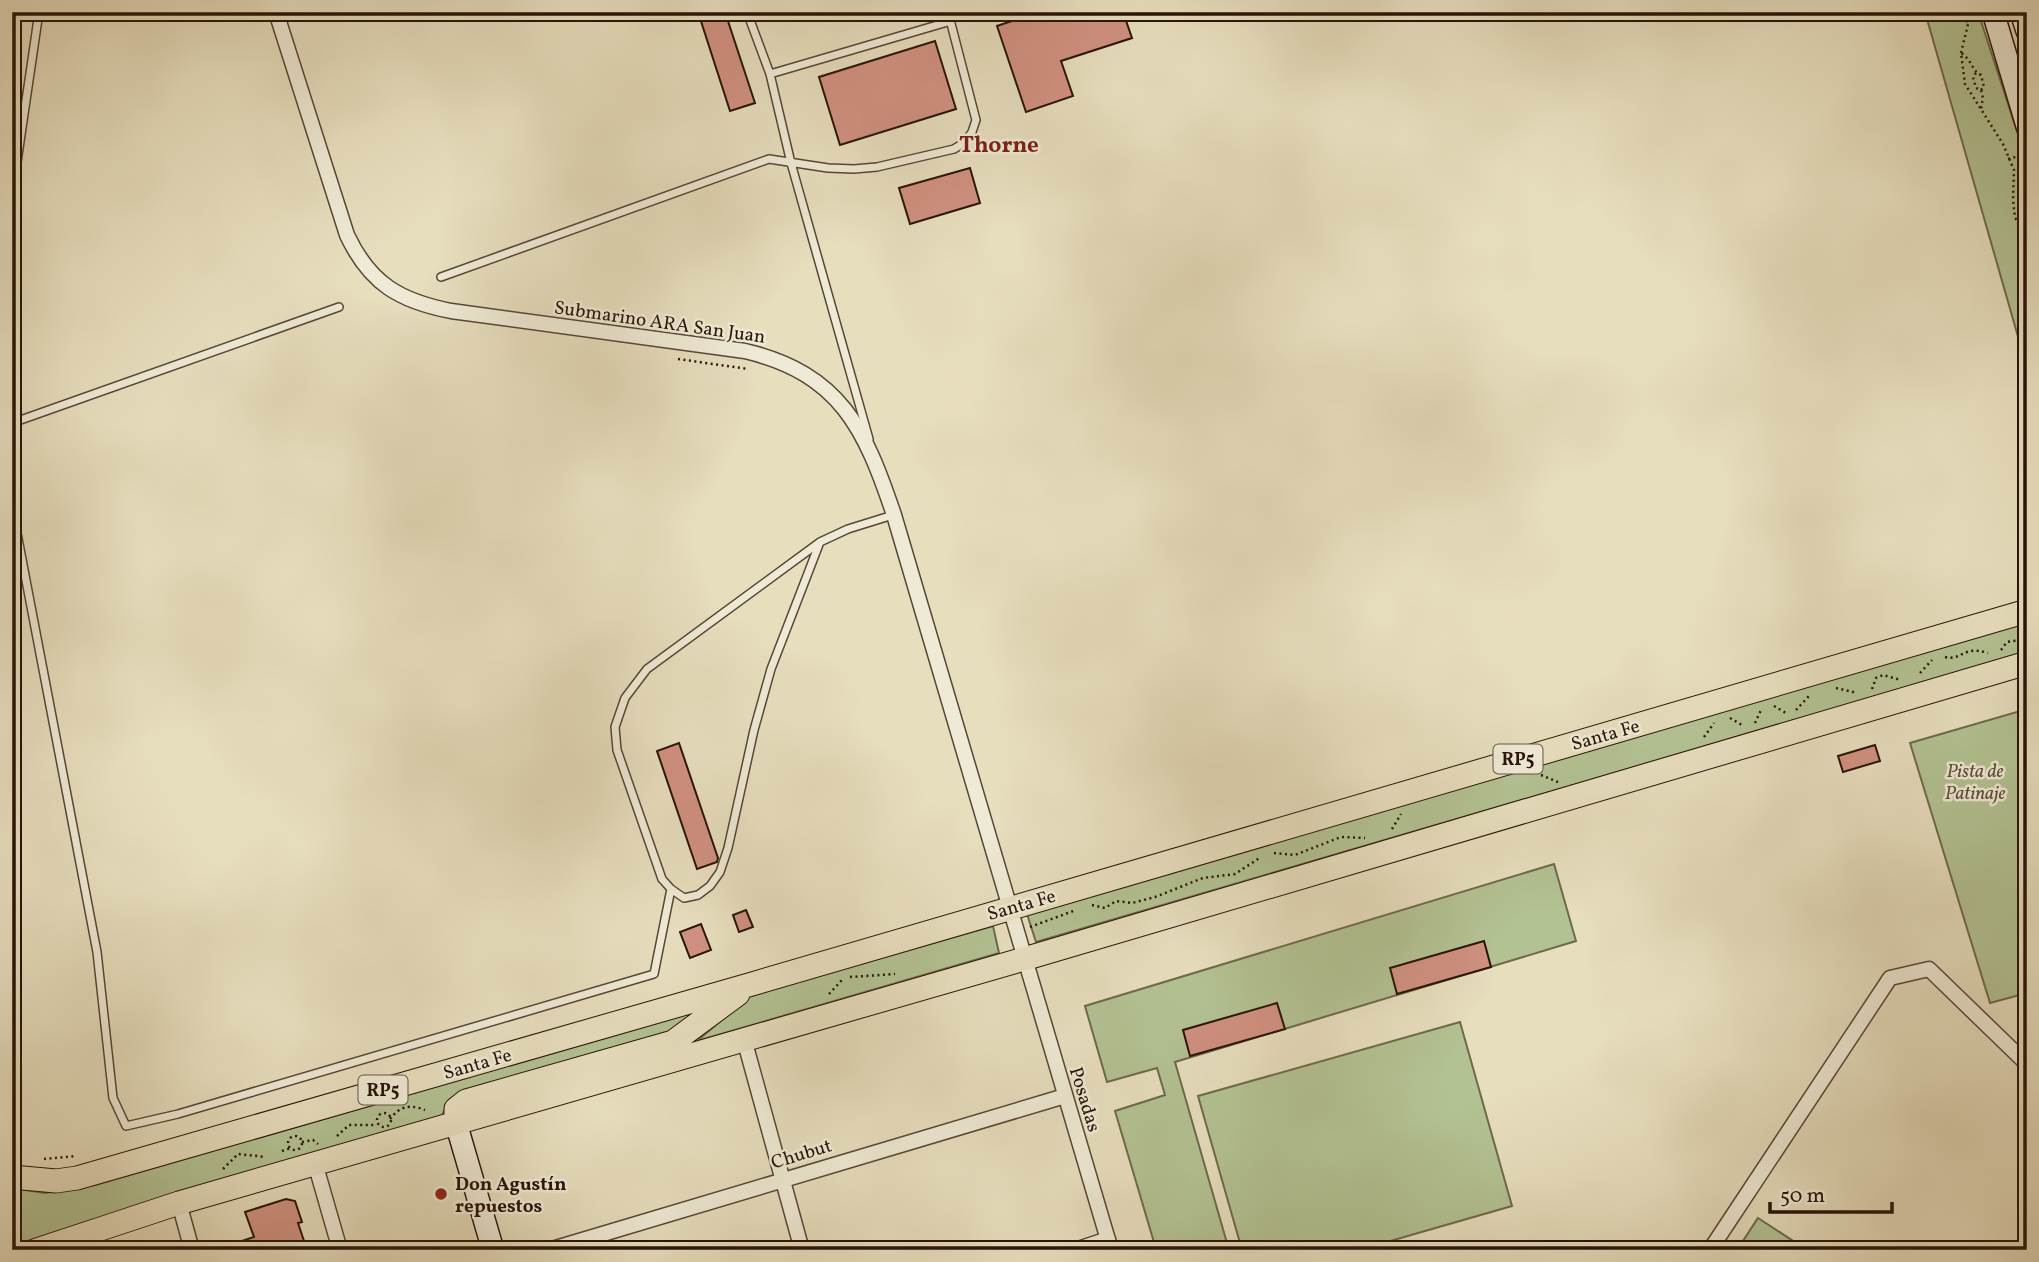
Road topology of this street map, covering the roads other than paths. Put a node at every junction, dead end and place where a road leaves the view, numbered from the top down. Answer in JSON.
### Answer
{"nodes":[{"id":1,"x":39,"y":12,"type":"edge"},
{"id":2,"x":276,"y":12,"type":"edge"},
{"id":3,"x":747,"y":12,"type":"edge"},
{"id":4,"x":948,"y":12,"type":"edge"},
{"id":5,"x":1993,"y":12,"type":"edge"},
{"id":6,"x":2021,"y":12,"type":"edge"},
{"id":7,"x":951,"y":21,"type":"junction"},
{"id":8,"x":2027,"y":31,"type":"edge"},
{"id":9,"x":770,"y":74,"type":"junction"},
{"id":10,"x":2027,"y":126,"type":"edge"},
{"id":11,"x":791,"y":163,"type":"junction"},
{"id":12,"x":12,"y":195,"type":"edge"},
{"id":13,"x":441,"y":277,"type":"dead end"},
{"id":14,"x":339,"y":307,"type":"dead end"},
{"id":15,"x":12,"y":423,"type":"edge"},
{"id":16,"x":875,"y":460,"type":"junction"},
{"id":17,"x":12,"y":507,"type":"edge"},
{"id":18,"x":894,"y":515,"type":"junction"},
{"id":19,"x":820,"y":542,"type":"junction"},
{"id":20,"x":2027,"y":611,"type":"edge"},
{"id":21,"x":2027,"y":663,"type":"edge"},
{"id":22,"x":671,"y":889,"type":"junction"},
{"id":23,"x":1010,"y":908,"type":"junction"},
{"id":24,"x":1024,"y":959,"type":"junction"},
{"id":25,"x":752,"y":984,"type":"junction"},
{"id":26,"x":744,"y":1039,"type":"junction"},
{"id":27,"x":2027,"y":1064,"type":"edge"},
{"id":28,"x":1065,"y":1096,"type":"junction"},
{"id":29,"x":456,"y":1123,"type":"junction"},
{"id":30,"x":315,"y":1163,"type":"junction"},
{"id":31,"x":12,"y":1177,"type":"edge"},
{"id":32,"x":783,"y":1179,"type":"junction"},
{"id":33,"x":179,"y":1203,"type":"junction"},
{"id":34,"x":1110,"y":1245,"type":"edge"},
{"id":35,"x":46,"y":1248,"type":"edge"},
{"id":36,"x":192,"y":1250,"type":"edge"},
{"id":37,"x":340,"y":1250,"type":"edge"},
{"id":38,"x":493,"y":1250,"type":"edge"},
{"id":39,"x":549,"y":1250,"type":"edge"},
{"id":40,"x":802,"y":1250,"type":"edge"},
{"id":41,"x":1075,"y":1250,"type":"edge"},
{"id":42,"x":1710,"y":1250,"type":"edge"}],
"edges":[{"from":1,"to":12,"type":"lane"},
{"from":2,"to":16,"type":"street","name":"Submarino ARA San Juan"},
{"from":3,"to":9,"type":"lane"},
{"from":4,"to":7,"type":"lane"},
{"from":5,"to":10,"type":"main road"},
{"from":6,"to":8,"type":"main road"},
{"from":7,"to":9,"type":"lane"},
{"from":7,"to":11,"type":"lane"},
{"from":9,"to":11,"type":"lane"},
{"from":11,"to":13,"type":"lane"},
{"from":11,"to":16,"type":"lane"},
{"from":14,"to":15,"type":"lane"},
{"from":16,"to":18,"type":"street","name":"Submarino ARA San Juan"},
{"from":17,"to":22,"type":"lane"},
{"from":18,"to":19,"type":"lane"},
{"from":18,"to":23,"type":"street","name":"Submarino ARA San Juan"},
{"from":19,"to":22,"type":"lane"},
{"from":19,"to":22,"type":"lane"},
{"from":20,"to":23,"type":"main road","name":"Santa Fe","number":"RP5"},
{"from":21,"to":24,"type":"main road"},
{"from":23,"to":24,"type":"street","name":"Submarino ARA San Juan"},
{"from":23,"to":25,"type":"main road","name":"Santa Fe","number":"RP5"},
{"from":24,"to":26,"type":"main road"},
{"from":24,"to":28,"type":"street","name":"Posadas"},
{"from":25,"to":29,"type":"main road"},
{"from":25,"to":31,"type":"main road","name":"Santa Fe","number":"RP5"},
{"from":26,"to":29,"type":"main road"},
{"from":26,"to":32,"type":"street"},
{"from":27,"to":42,"type":"street"},
{"from":28,"to":32,"type":"street","name":"Chubut"},
{"from":28,"to":34,"type":"street","name":"Posadas"},
{"from":29,"to":30,"type":"main road"},
{"from":29,"to":38,"type":"main road"},
{"from":30,"to":33,"type":"main road"},
{"from":30,"to":37,"type":"street"},
{"from":32,"to":39,"type":"street","name":"Chubut"},
{"from":32,"to":40,"type":"street"},
{"from":33,"to":35,"type":"main road"},
{"from":33,"to":36,"type":"street"},
{"from":34,"to":41,"type":"street"}]}
